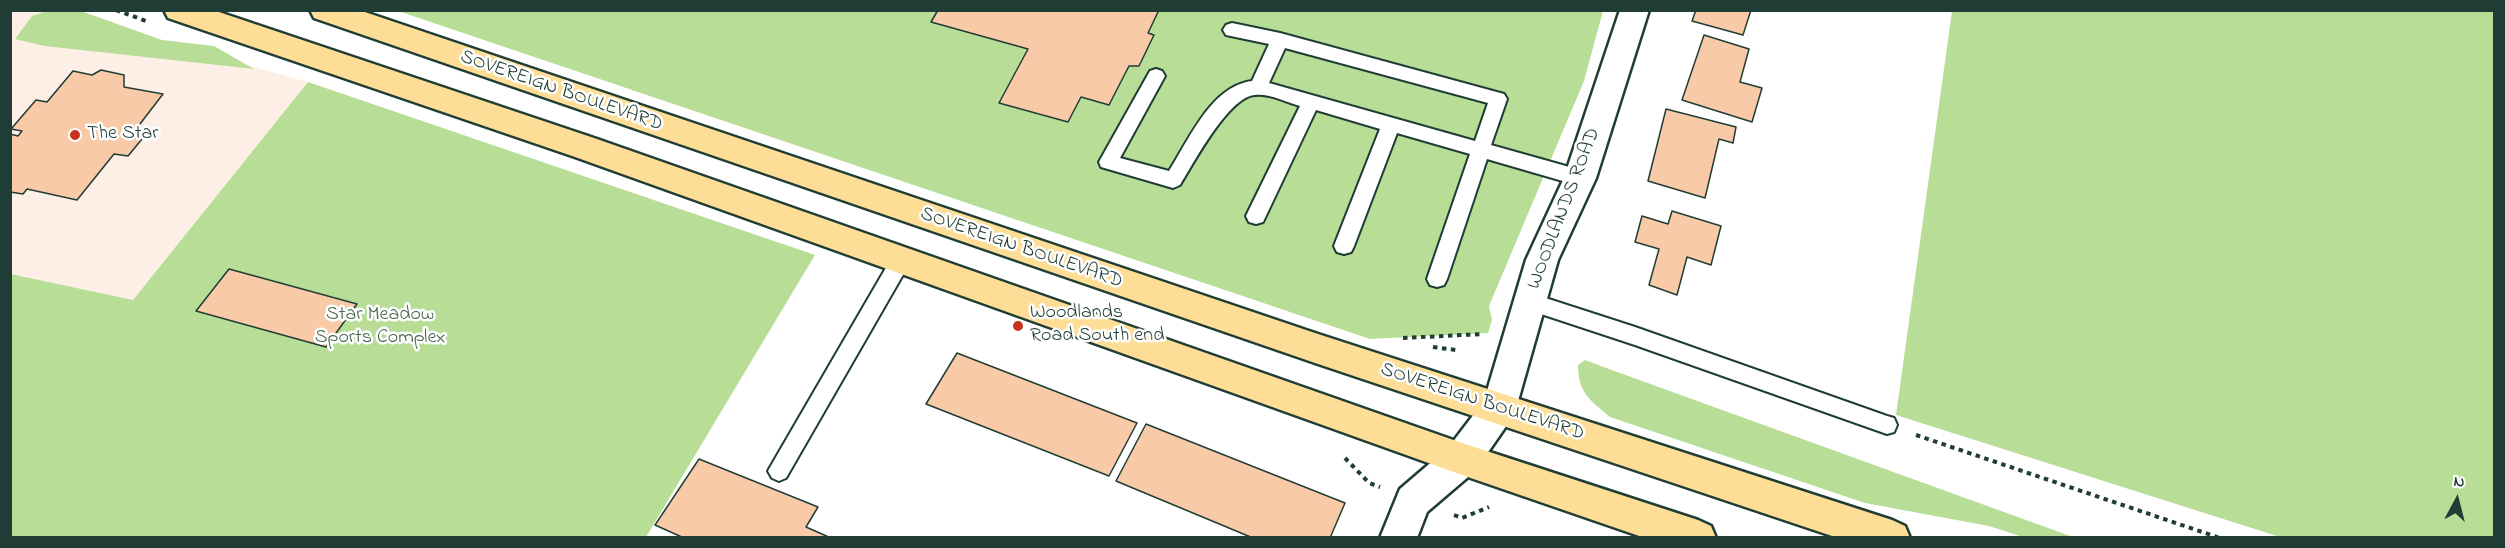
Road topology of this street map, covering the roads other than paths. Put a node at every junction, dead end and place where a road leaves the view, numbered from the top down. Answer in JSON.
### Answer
{"nodes":[{"id":1,"x":178,"y":10,"type":"edge"},
{"id":2,"x":324,"y":10,"type":"edge"},
{"id":3,"x":1635,"y":10,"type":"edge"},
{"id":4,"x":1232,"y":30,"type":"dead end"},
{"id":5,"x":1280,"y":40,"type":"junction"},
{"id":6,"x":1156,"y":76,"type":"dead end"},
{"id":7,"x":1258,"y":87,"type":"junction"},
{"id":8,"x":1311,"y":102,"type":"junction"},
{"id":9,"x":1391,"y":124,"type":"junction"},
{"id":10,"x":1480,"y":150,"type":"junction"},
{"id":11,"x":1580,"y":178,"type":"junction"},
{"id":12,"x":1256,"y":216,"type":"dead end"},
{"id":13,"x":1344,"y":246,"type":"dead end"},
{"id":14,"x":901,"y":260,"type":"junction"},
{"id":15,"x":1437,"y":279,"type":"dead end"},
{"id":16,"x":1530,"y":302,"type":"junction"},
{"id":17,"x":1499,"y":408,"type":"junction"},
{"id":18,"x":1887,"y":425,"type":"road end"},
{"id":19,"x":1462,"y":459,"type":"junction"},
{"id":20,"x":778,"y":471,"type":"dead end"},
{"id":21,"x":1398,"y":537,"type":"edge"},
{"id":22,"x":1698,"y":537,"type":"edge"},
{"id":23,"x":1892,"y":537,"type":"edge"}],
"edges":[{"from":1,"to":14,"type":"main road"},
{"from":2,"to":17,"type":"main road","name":"SOVEREIGN BOULEVARD"},
{"from":3,"to":11,"type":"street","name":"WOODLANDS ROAD"},
{"from":4,"to":5,"type":"lane"},
{"from":5,"to":7,"type":"lane"},
{"from":5,"to":10,"type":"lane"},
{"from":6,"to":7,"type":"lane"},
{"from":7,"to":8,"type":"lane"},
{"from":8,"to":9,"type":"lane"},
{"from":8,"to":12,"type":"lane"},
{"from":9,"to":10,"type":"lane"},
{"from":9,"to":13,"type":"lane"},
{"from":10,"to":11,"type":"lane"},
{"from":10,"to":15,"type":"lane"},
{"from":11,"to":16,"type":"street","name":"WOODLANDS ROAD"},
{"from":14,"to":19,"type":"main road"},
{"from":14,"to":20,"type":"lane"},
{"from":16,"to":17,"type":"street","name":"WOODLANDS ROAD"},
{"from":16,"to":18,"type":"lane"},
{"from":17,"to":19,"type":"street"},
{"from":17,"to":23,"type":"main road","name":"SOVEREIGN BOULEVARD"},
{"from":19,"to":21,"type":"street"},
{"from":19,"to":22,"type":"main road"}]}
